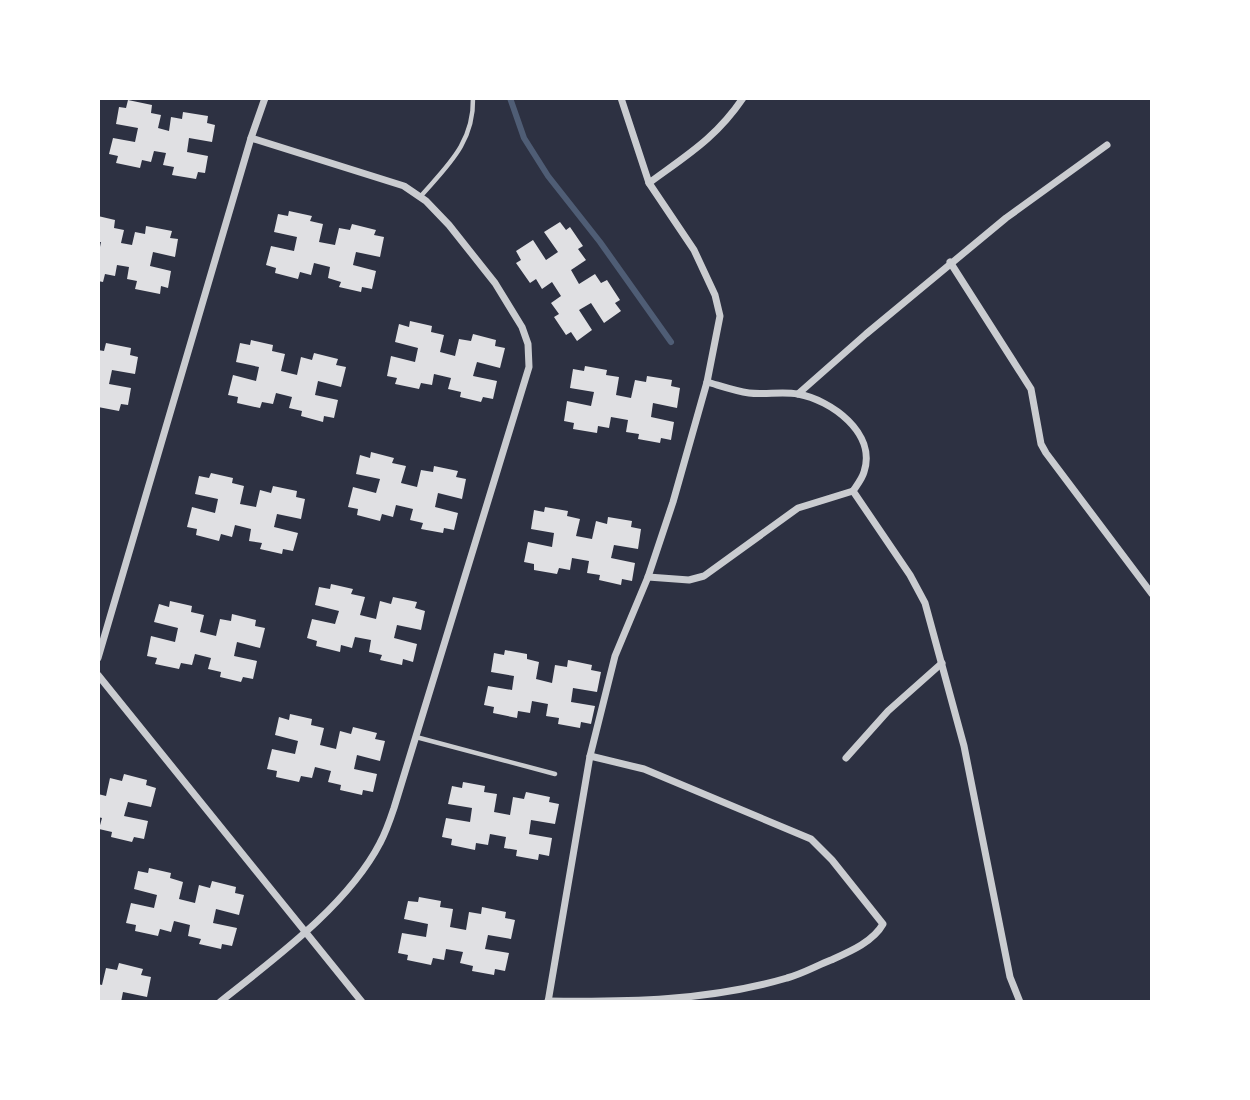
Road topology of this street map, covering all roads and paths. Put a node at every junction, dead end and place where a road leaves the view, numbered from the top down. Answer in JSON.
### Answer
{"nodes":[{"id":1,"x":265,"y":98,"type":"edge"},
{"id":2,"x":473,"y":98,"type":"edge"},
{"id":3,"x":621,"y":98,"type":"edge"},
{"id":4,"x":743,"y":98,"type":"edge"},
{"id":5,"x":251,"y":138,"type":"junction"},
{"id":6,"x":1107,"y":145,"type":"dead end"},
{"id":7,"x":649,"y":183,"type":"junction"},
{"id":8,"x":420,"y":197,"type":"junction"},
{"id":9,"x":950,"y":262,"type":"junction"},
{"id":10,"x":707,"y":382,"type":"junction"},
{"id":11,"x":798,"y":394,"type":"junction"},
{"id":12,"x":853,"y":491,"type":"junction"},
{"id":13,"x":648,"y":577,"type":"junction"},
{"id":14,"x":1152,"y":594,"type":"edge"},
{"id":15,"x":98,"y":658,"type":"edge"},
{"id":16,"x":942,"y":663,"type":"junction"},
{"id":17,"x":98,"y":675,"type":"edge"},
{"id":18,"x":416,"y":737,"type":"junction"},
{"id":19,"x":590,"y":756,"type":"junction"},
{"id":20,"x":846,"y":758,"type":"dead end"},
{"id":21,"x":555,"y":774,"type":"dead end"},
{"id":22,"x":306,"y":933,"type":"junction"},
{"id":23,"x":548,"y":1001,"type":"edge"},
{"id":24,"x":220,"y":1002,"type":"edge"},
{"id":25,"x":362,"y":1002,"type":"edge"},
{"id":26,"x":637,"y":1002,"type":"edge"},
{"id":27,"x":1020,"y":1002,"type":"edge"}],
"edges":[{"from":1,"to":5,"type":"street"},
{"from":2,"to":8,"type":"lane"},
{"from":3,"to":7,"type":"street"},
{"from":4,"to":7,"type":"street"},
{"from":5,"to":8,"type":"street"},
{"from":5,"to":15,"type":"street"},
{"from":6,"to":9,"type":"street"},
{"from":7,"to":10,"type":"street"},
{"from":8,"to":18,"type":"street"},
{"from":9,"to":11,"type":"street"},
{"from":9,"to":14,"type":"street"},
{"from":10,"to":11,"type":"street"},
{"from":10,"to":13,"type":"street"},
{"from":11,"to":12,"type":"street"},
{"from":12,"to":13,"type":"street"},
{"from":12,"to":16,"type":"street"},
{"from":13,"to":19,"type":"street"},
{"from":16,"to":20,"type":"street"},
{"from":16,"to":27,"type":"street"},
{"from":17,"to":22,"type":"street"},
{"from":18,"to":21,"type":"lane"},
{"from":18,"to":22,"type":"street"},
{"from":19,"to":23,"type":"street"},
{"from":19,"to":26,"type":"street"},
{"from":22,"to":24,"type":"street"},
{"from":22,"to":25,"type":"street"},
{"from":23,"to":26,"type":"street"}]}
